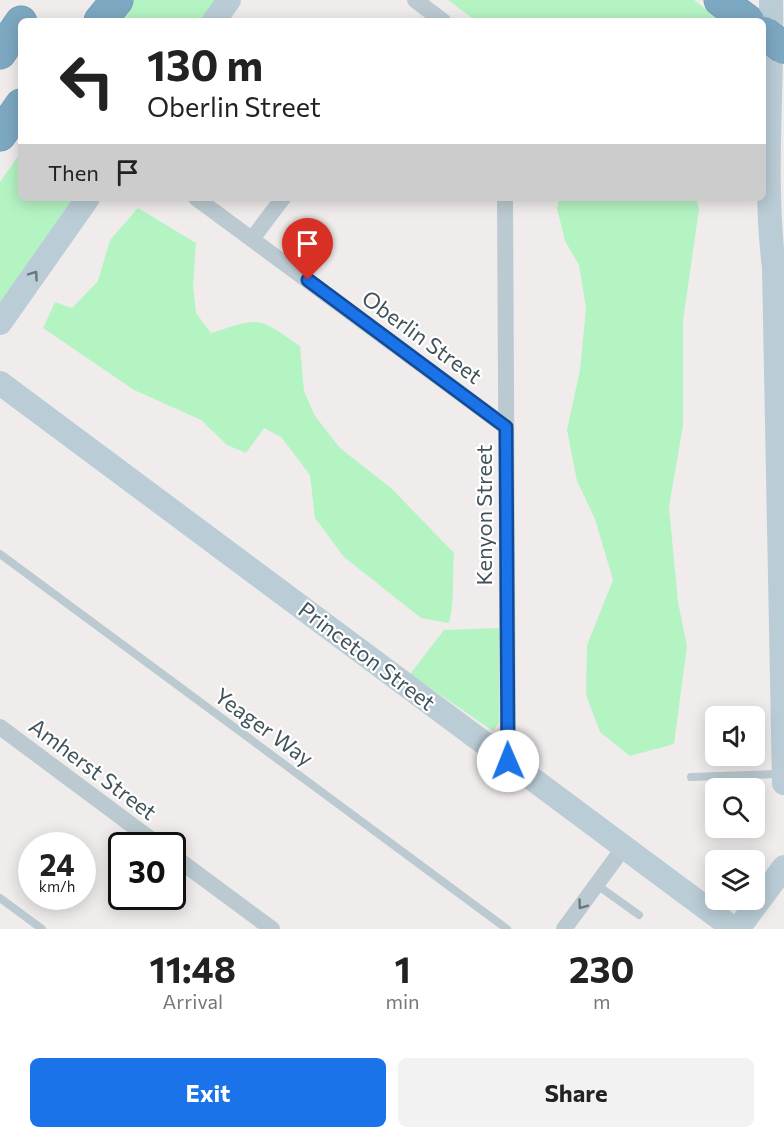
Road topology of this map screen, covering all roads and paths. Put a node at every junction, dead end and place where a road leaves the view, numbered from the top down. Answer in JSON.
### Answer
{"nodes":[{"id":1,"x":16,"y":0,"type":"edge"},
{"id":2,"x":36,"y":0,"type":"edge"},
{"id":3,"x":93,"y":0,"type":"edge"},
{"id":4,"x":117,"y":0,"type":"edge"},
{"id":5,"x":229,"y":0,"type":"edge"},
{"id":6,"x":720,"y":0,"type":"edge"},
{"id":7,"x":771,"y":0,"type":"edge"},
{"id":8,"x":419,"y":4,"type":"edge"},
{"id":9,"x":24,"y":18,"type":"edge"},
{"id":10,"x":81,"y":18,"type":"edge"},
{"id":11,"x":102,"y":18,"type":"edge"},
{"id":12,"x":216,"y":18,"type":"edge"},
{"id":13,"x":439,"y":18,"type":"edge"},
{"id":14,"x":744,"y":18,"type":"edge"},
{"id":15,"x":18,"y":26,"type":"edge"},
{"id":16,"x":0,"y":28,"type":"edge"},
{"id":17,"x":766,"y":37,"type":"edge"},
{"id":18,"x":0,"y":53,"type":"edge"},
{"id":19,"x":778,"y":62,"type":"edge"},
{"id":20,"x":18,"y":109,"type":"edge"},
{"id":21,"x":784,"y":123,"type":"edge"},
{"id":22,"x":18,"y":127,"type":"edge"},
{"id":23,"x":0,"y":135,"type":"edge"},
{"id":24,"x":0,"y":150,"type":"edge"},
{"id":25,"x":86,"y":201,"type":"edge"},
{"id":26,"x":200,"y":201,"type":"edge"},
{"id":27,"x":281,"y":201,"type":"edge"},
{"id":28,"x":505,"y":201,"type":"edge"},
{"id":29,"x":784,"y":230,"type":"edge"},
{"id":30,"x":252,"y":239,"type":"junction"},
{"id":31,"x":774,"y":268,"type":"junction"},
{"id":32,"x":0,"y":323,"type":"edge"},
{"id":33,"x":0,"y":383,"type":"edge"},
{"id":34,"x":506,"y":427,"type":"junction"},
{"id":35,"x":0,"y":554,"type":"edge"},
{"id":36,"x":782,"y":578,"type":"edge"},
{"id":37,"x":782,"y":622,"type":"edge"},
{"id":38,"x":0,"y":727,"type":"edge"},
{"id":39,"x":508,"y":761,"type":"junction"},
{"id":40,"x":784,"y":774,"type":"edge"},
{"id":41,"x":691,"y":777,"type":"dead end"},
{"id":42,"x":784,"y":783,"type":"edge"},
{"id":43,"x":141,"y":832,"type":"edge"},
{"id":44,"x":624,"y":847,"type":"junction"},
{"id":45,"x":186,"y":865,"type":"edge"},
{"id":46,"x":784,"y":867,"type":"edge"},
{"id":47,"x":597,"y":885,"type":"junction"},
{"id":48,"x":0,"y":898,"type":"edge"},
{"id":49,"x":639,"y":915,"type":"dead end"},
{"id":50,"x":42,"y":929,"type":"edge"},
{"id":51,"x":272,"y":929,"type":"edge"},
{"id":52,"x":507,"y":929,"type":"edge"},
{"id":53,"x":564,"y":929,"type":"edge"},
{"id":54,"x":736,"y":929,"type":"edge"}],
"edges":[{"from":1,"to":16,"type":"highway"},
{"from":2,"to":9,"type":"highway"},
{"from":3,"to":10,"type":"highway"},
{"from":4,"to":11,"type":"highway"},
{"from":5,"to":12,"type":"street"},
{"from":6,"to":14,"type":"highway"},
{"from":7,"to":19,"type":"street"},
{"from":8,"to":13,"type":"street"},
{"from":15,"to":18,"type":"highway"},
{"from":17,"to":19,"type":"highway","bridge":true},
{"from":19,"to":21,"type":"street"},
{"from":19,"to":31,"type":"street"},
{"from":20,"to":23,"type":"highway"},
{"from":22,"to":24,"type":"highway"},
{"from":32,"to":25,"type":"street","one_way":true},
{"from":26,"to":30,"type":"street","name":"Oberlin Street"},
{"from":27,"to":30,"type":"street"},
{"from":28,"to":34,"type":"street","name":"Kenyon Street"},
{"from":29,"to":31,"type":"street"},
{"from":30,"to":34,"type":"street","name":"Oberlin Street"},
{"from":31,"to":36,"type":"street"},
{"from":33,"to":39,"type":"street","name":"Princeton Street"},
{"from":34,"to":39,"type":"street","name":"Kenyon Street"},
{"from":35,"to":52,"type":"lane","name":"Yeager Way"},
{"from":36,"to":37,"type":"street"},
{"from":37,"to":40,"type":"street"},
{"from":38,"to":43,"type":"street","name":"Amherst Street"},
{"from":39,"to":44,"type":"street","name":"Princeton Street"},
{"from":40,"to":41,"type":"lane"},
{"from":40,"to":42,"type":"street"},
{"from":44,"to":47,"type":"street"},
{"from":44,"to":54,"type":"street","name":"Princeton Street"},
{"from":45,"to":51,"type":"street"},
{"from":46,"to":54,"type":"street"},
{"from":47,"to":49,"type":"lane"},
{"from":47,"to":53,"type":"street","one_way":true},
{"from":48,"to":50,"type":"lane"}]}
